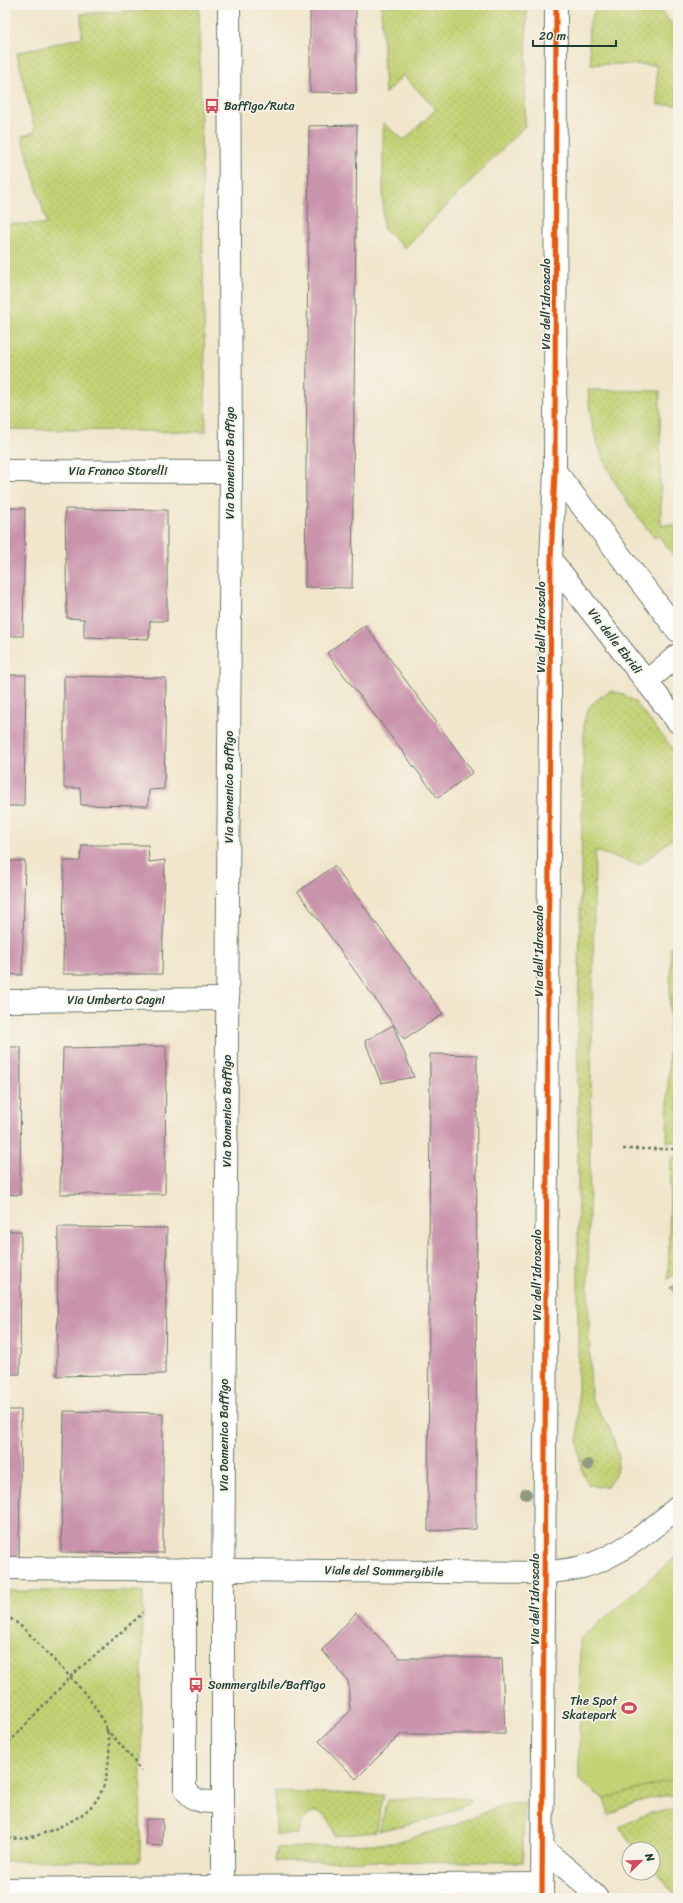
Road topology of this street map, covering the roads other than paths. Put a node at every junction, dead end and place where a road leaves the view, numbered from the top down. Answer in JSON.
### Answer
{"nodes":[{"id":1,"x":229,"y":5,"type":"edge"},
{"id":2,"x":556,"y":5,"type":"edge"},
{"id":3,"x":5,"y":471,"type":"edge"},
{"id":4,"x":555,"y":471,"type":"junction"},
{"id":5,"x":230,"y":472,"type":"junction"},
{"id":6,"x":551,"y":560,"type":"junction"},
{"id":7,"x":678,"y":631,"type":"edge"},
{"id":8,"x":678,"y":655,"type":"edge"},
{"id":9,"x":646,"y":682,"type":"junction"},
{"id":10,"x":678,"y":722,"type":"edge"},
{"id":11,"x":228,"y":999,"type":"junction"},
{"id":12,"x":5,"y":1001,"type":"edge"},
{"id":13,"x":678,"y":1507,"type":"edge"},
{"id":14,"x":5,"y":1568,"type":"edge"},
{"id":15,"x":185,"y":1569,"type":"junction"},
{"id":16,"x":223,"y":1569,"type":"junction"},
{"id":17,"x":545,"y":1573,"type":"junction"},
{"id":18,"x":223,"y":1802,"type":"junction"},
{"id":19,"x":543,"y":1849,"type":"junction"},
{"id":20,"x":5,"y":1889,"type":"edge"},
{"id":21,"x":542,"y":1891,"type":"edge"},
{"id":22,"x":223,"y":1893,"type":"edge"},
{"id":23,"x":597,"y":1898,"type":"edge"}],
"edges":[{"from":1,"to":5,"type":"street","name":"Via Domenico Baffigo"},
{"from":2,"to":4,"type":"street","name":"Via dell'Idroscalo"},
{"from":3,"to":5,"type":"street","name":"Via Franco Storelli"},
{"from":4,"to":6,"type":"street","name":"Via dell'Idroscalo"},
{"from":4,"to":7,"type":"street"},
{"from":5,"to":11,"type":"street","name":"Via Domenico Baffigo"},
{"from":6,"to":9,"type":"street","name":"Via delle Ebridi"},
{"from":6,"to":17,"type":"street","name":"Via dell'Idroscalo"},
{"from":8,"to":9,"type":"street"},
{"from":9,"to":10,"type":"street","name":"Via delle Ebridi"},
{"from":11,"to":12,"type":"street","name":"Via Umberto Cagni"},
{"from":11,"to":16,"type":"street","name":"Via Domenico Baffigo"},
{"from":13,"to":17,"type":"street","name":"Viale del Sommergibile"},
{"from":14,"to":15,"type":"street","name":"Viale del Sommergibile"},
{"from":15,"to":16,"type":"street","name":"Viale del Sommergibile"},
{"from":15,"to":18,"type":"street"},
{"from":16,"to":17,"type":"street","name":"Viale del Sommergibile"},
{"from":16,"to":18,"type":"street"},
{"from":17,"to":19,"type":"street","name":"Via dell'Idroscalo"},
{"from":18,"to":22,"type":"street"},
{"from":19,"to":21,"type":"street","name":"Via dell'Idroscalo"},
{"from":19,"to":23,"type":"street"},
{"from":20,"to":22,"type":"street"},
{"from":21,"to":22,"type":"street"}]}
